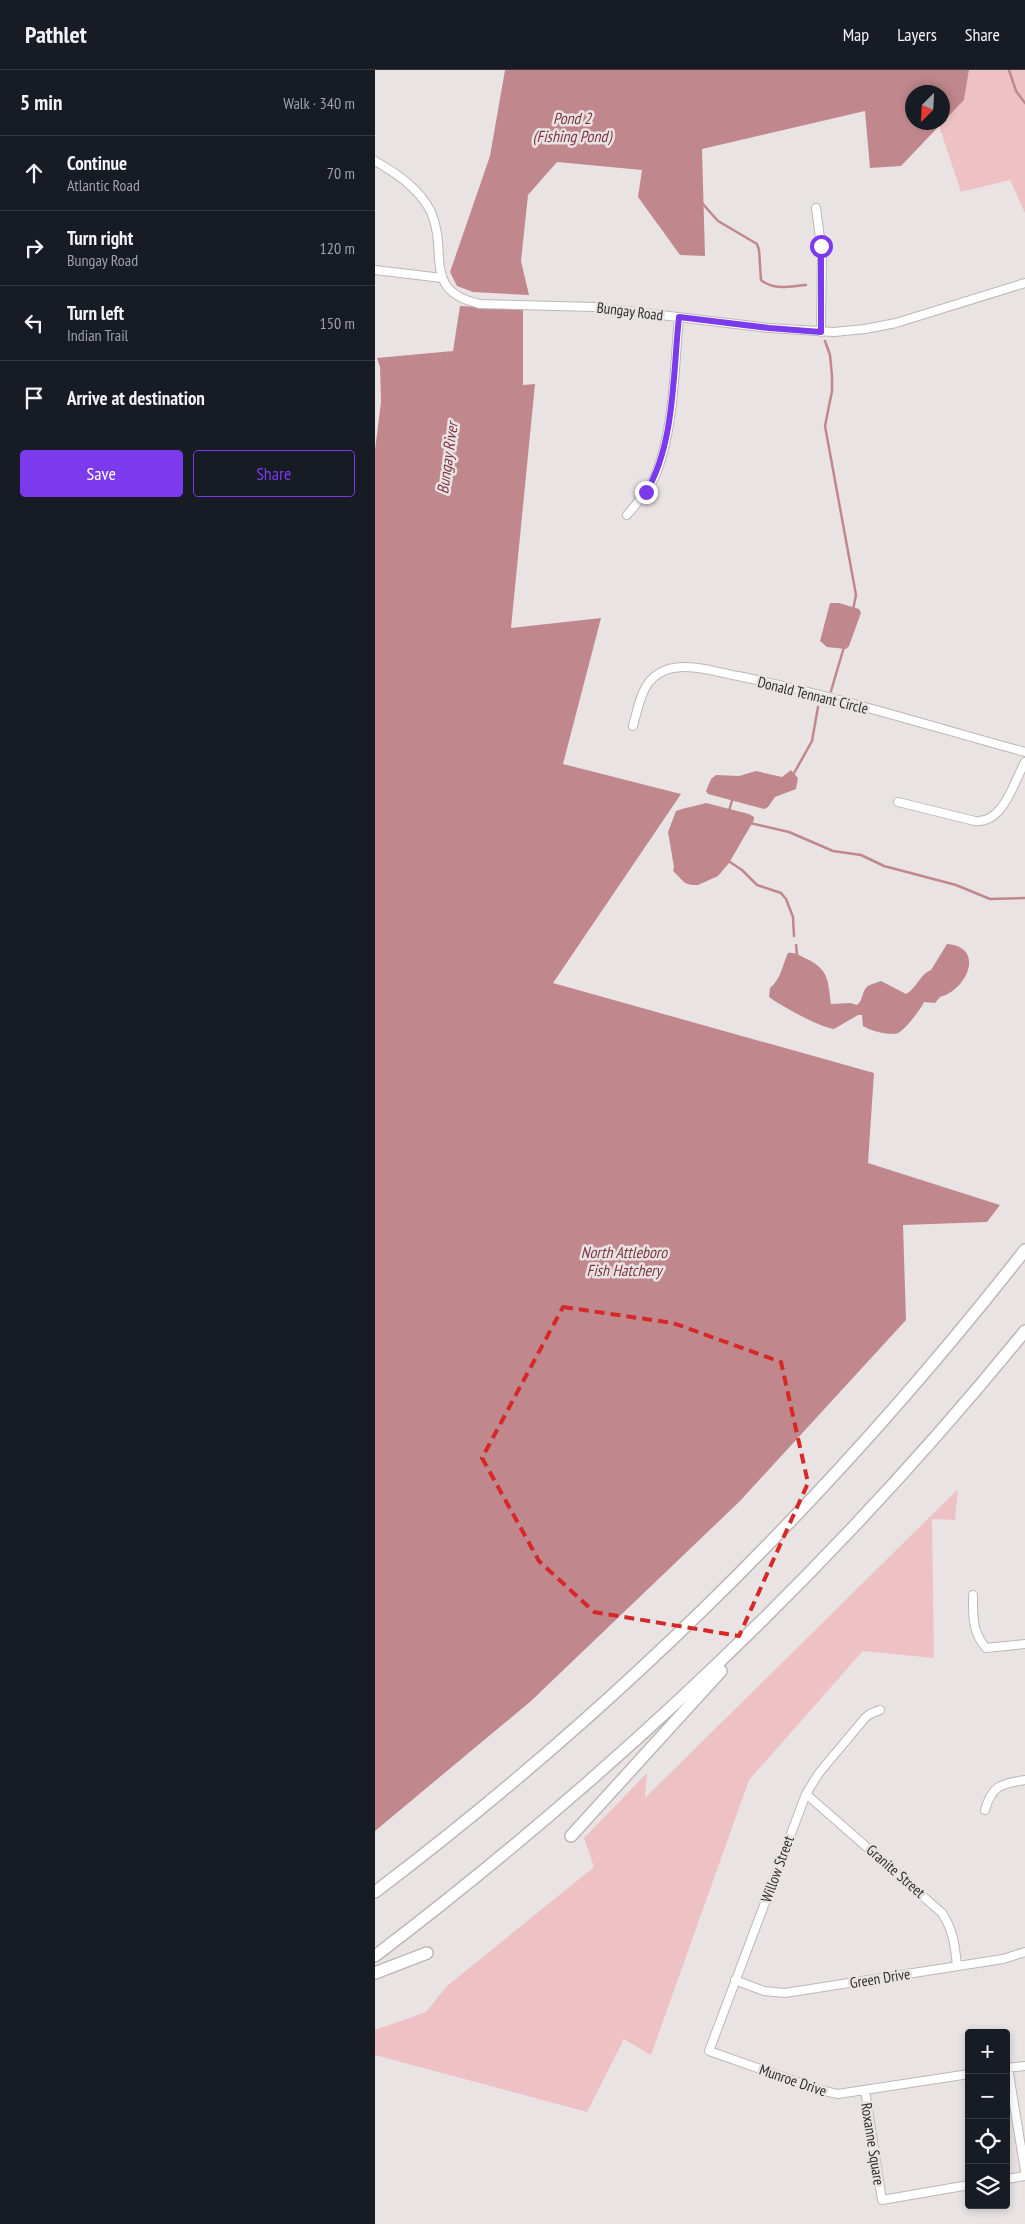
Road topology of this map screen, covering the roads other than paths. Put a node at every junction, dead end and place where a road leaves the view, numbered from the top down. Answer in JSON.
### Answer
{"nodes":[{"id":1,"x":375,"y":161,"type":"edge"},
{"id":2,"x":816,"y":208,"type":"dead end"},
{"id":3,"x":375,"y":270,"type":"edge"},
{"id":4,"x":442,"y":278,"type":"junction"},
{"id":5,"x":1025,"y":283,"type":"edge"},
{"id":6,"x":679,"y":317,"type":"junction"},
{"id":7,"x":821,"y":332,"type":"junction"},
{"id":8,"x":627,"y":515,"type":"dead end"},
{"id":9,"x":633,"y":726,"type":"dead end"},
{"id":10,"x":1025,"y":752,"type":"edge"},
{"id":11,"x":1025,"y":762,"type":"edge"},
{"id":12,"x":898,"y":802,"type":"dead end"},
{"id":13,"x":1025,"y":1250,"type":"edge"},
{"id":14,"x":1025,"y":1331,"type":"edge"},
{"id":15,"x":791,"y":1593,"type":"junction"},
{"id":16,"x":973,"y":1595,"type":"dead end"},
{"id":17,"x":1025,"y":1644,"type":"edge"},
{"id":18,"x":880,"y":1710,"type":"dead end"},
{"id":19,"x":1025,"y":1780,"type":"edge"},
{"id":20,"x":806,"y":1794,"type":"junction"},
{"id":21,"x":985,"y":1810,"type":"dead end"},
{"id":22,"x":571,"y":1836,"type":"dead end"},
{"id":23,"x":375,"y":1892,"type":"edge"},
{"id":24,"x":1025,"y":1952,"type":"edge"},
{"id":25,"x":427,"y":1953,"type":"dead end"},
{"id":26,"x":375,"y":1956,"type":"edge"},
{"id":27,"x":957,"y":1966,"type":"junction"},
{"id":28,"x":375,"y":1973,"type":"edge"},
{"id":29,"x":735,"y":1980,"type":"junction"},
{"id":30,"x":709,"y":2050,"type":"joint"},
{"id":31,"x":1025,"y":2066,"type":"edge"},
{"id":32,"x":1010,"y":2068,"type":"edge"},
{"id":33,"x":1008,"y":2074,"type":"edge"},
{"id":34,"x":965,"y":2075,"type":"edge"},
{"id":35,"x":865,"y":2090,"type":"junction"},
{"id":36,"x":1025,"y":2171,"type":"edge"},
{"id":37,"x":1025,"y":2176,"type":"edge"},
{"id":38,"x":1010,"y":2178,"type":"edge"},
{"id":39,"x":965,"y":2186,"type":"edge"}],
"edges":[{"from":1,"to":4,"type":"street"},
{"from":2,"to":7,"type":"street"},
{"from":3,"to":4,"type":"street"},
{"from":4,"to":6,"type":"street","name":"Bungay Road"},
{"from":5,"to":7,"type":"street","name":"Bungay Road"},
{"from":6,"to":7,"type":"street","name":"Bungay Road"},
{"from":6,"to":8,"type":"street"},
{"from":9,"to":10,"type":"street","name":"Donald Tennant Circle"},
{"from":11,"to":12,"type":"street"},
{"from":13,"to":23,"type":"highway"},
{"from":14,"to":15,"type":"highway"},
{"from":15,"to":22,"type":"highway"},
{"from":15,"to":26,"type":"highway"},
{"from":16,"to":17,"type":"street"},
{"from":18,"to":20,"type":"street","name":"Willow Street"},
{"from":19,"to":21,"type":"street"},
{"from":20,"to":27,"type":"street","name":"Granite Street"},
{"from":20,"to":29,"type":"street","name":"Willow Street"},
{"from":24,"to":27,"type":"street","name":"Green Drive"},
{"from":25,"to":28,"type":"highway"},
{"from":27,"to":29,"type":"street","name":"Green Drive"},
{"from":29,"to":30,"type":"street","name":"Willow Street"},
{"from":30,"to":35,"type":"street","name":"Munroe Drive"},
{"from":31,"to":32,"type":"street"},
{"from":33,"to":36,"type":"street"},
{"from":34,"to":35,"type":"street","name":"Munroe Drive"},
{"from":35,"to":39,"type":"street","name":"Roxanne Square"},
{"from":37,"to":38,"type":"street"}]}
